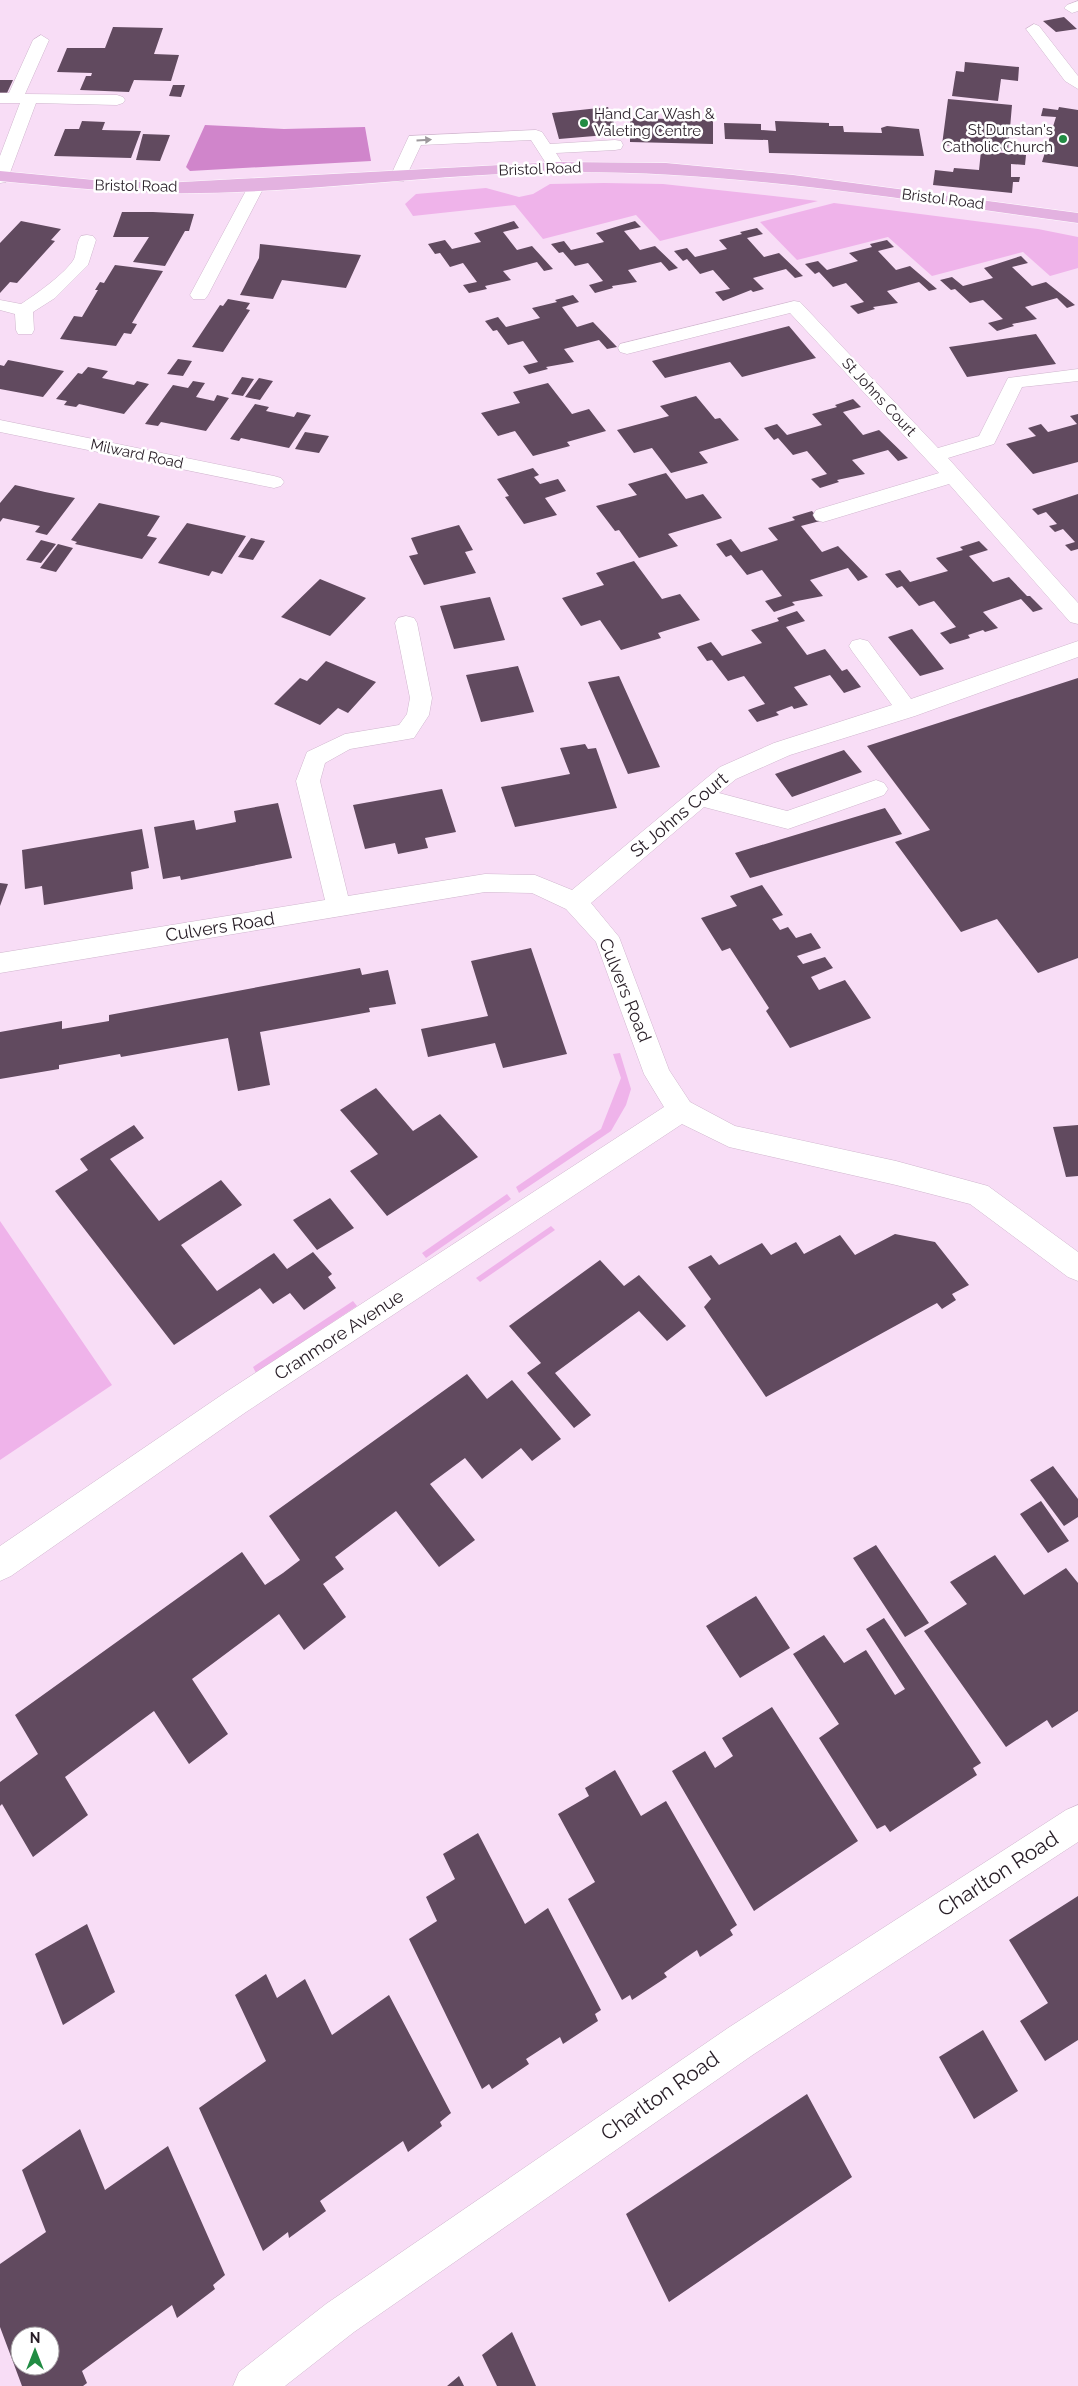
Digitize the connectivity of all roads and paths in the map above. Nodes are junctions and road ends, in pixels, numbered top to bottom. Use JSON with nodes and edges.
{"nodes":[{"id":1,"x":1034,"y":28,"type":"dead end"},
{"id":2,"x":40,"y":40,"type":"dead end"},
{"id":3,"x":1078,"y":84,"type":"edge"},
{"id":4,"x":15,"y":98,"type":"edge"},
{"id":5,"x":117,"y":100,"type":"dead end"},
{"id":6,"x":615,"y":145,"type":"dead end"},
{"id":7,"x":545,"y":149,"type":"junction"},
{"id":8,"x":557,"y":167,"type":"junction"},
{"id":9,"x":0,"y":177,"type":"edge"},
{"id":10,"x":398,"y":177,"type":"junction"},
{"id":11,"x":257,"y":185,"type":"junction"},
{"id":12,"x":1078,"y":218,"type":"edge"},
{"id":13,"x":87,"y":240,"type":"dead end"},
{"id":14,"x":199,"y":295,"type":"dead end"},
{"id":15,"x":0,"y":305,"type":"edge"},
{"id":16,"x":24,"y":310,"type":"junction"},
{"id":17,"x":25,"y":330,"type":"dead end"},
{"id":18,"x":627,"y":348,"type":"dead end"},
{"id":19,"x":1078,"y":375,"type":"edge"},
{"id":20,"x":0,"y":426,"type":"edge"},
{"id":21,"x":934,"y":456,"type":"junction"},
{"id":22,"x":953,"y":476,"type":"junction"},
{"id":23,"x":274,"y":482,"type":"dead end"},
{"id":24,"x":824,"y":515,"type":"dead end"},
{"id":25,"x":1078,"y":617,"type":"edge"},
{"id":26,"x":406,"y":623,"type":"dead end"},
{"id":27,"x":860,"y":646,"type":"dead end"},
{"id":28,"x":1078,"y":649,"type":"edge"},
{"id":29,"x":907,"y":710,"type":"junction"},
{"id":30,"x":876,"y":789,"type":"dead end"},
{"id":31,"x":700,"y":797,"type":"junction"},
{"id":32,"x":575,"y":902,"type":"junction"},
{"id":33,"x":339,"y":908,"type":"junction"},
{"id":34,"x":0,"y":963,"type":"edge"},
{"id":35,"x":681,"y":1110,"type":"junction"},
{"id":36,"x":1078,"y":1268,"type":"edge"},
{"id":37,"x":0,"y":1565,"type":"edge"},
{"id":38,"x":1078,"y":1822,"type":"edge"},
{"id":39,"x":253,"y":2386,"type":"edge"}],
"edges":[{"from":1,"to":3,"type":"street"},
{"from":2,"to":4,"type":"street"},
{"from":4,"to":5,"type":"street"},
{"from":4,"to":9,"type":"street"},
{"from":6,"to":7,"type":"street"},
{"from":7,"to":8,"type":"street"},
{"from":10,"to":7,"type":"street","one_way":true},
{"from":8,"to":10,"type":"main road","name":"Bristol Road"},
{"from":8,"to":12,"type":"main road","name":"Bristol Road"},
{"from":9,"to":11,"type":"main road","name":"Bristol Road"},
{"from":10,"to":11,"type":"main road","name":"Bristol Road"},
{"from":11,"to":14,"type":"street"},
{"from":13,"to":16,"type":"street"},
{"from":15,"to":16,"type":"street"},
{"from":16,"to":17,"type":"street"},
{"from":18,"to":21,"type":"street","name":"St Johns Court"},
{"from":19,"to":21,"type":"street"},
{"from":20,"to":23,"type":"street","name":"Milward Road"},
{"from":21,"to":22,"type":"street","name":"St Johns Court"},
{"from":22,"to":24,"type":"street"},
{"from":22,"to":25,"type":"street","name":"St Johns Court"},
{"from":26,"to":33,"type":"street"},
{"from":27,"to":29,"type":"street"},
{"from":28,"to":29,"type":"street","name":"St Johns Court"},
{"from":29,"to":31,"type":"street","name":"St Johns Court"},
{"from":30,"to":31,"type":"street"},
{"from":31,"to":32,"type":"street","name":"St Johns Court"},
{"from":32,"to":33,"type":"street","name":"Culvers Road"},
{"from":32,"to":35,"type":"street","name":"Culvers Road"},
{"from":33,"to":34,"type":"street","name":"Culvers Road"},
{"from":35,"to":36,"type":"street","name":"Culvers Road"},
{"from":35,"to":37,"type":"street","name":"Cranmore Avenue"},
{"from":38,"to":39,"type":"street","name":"Charlton Road"}]}
